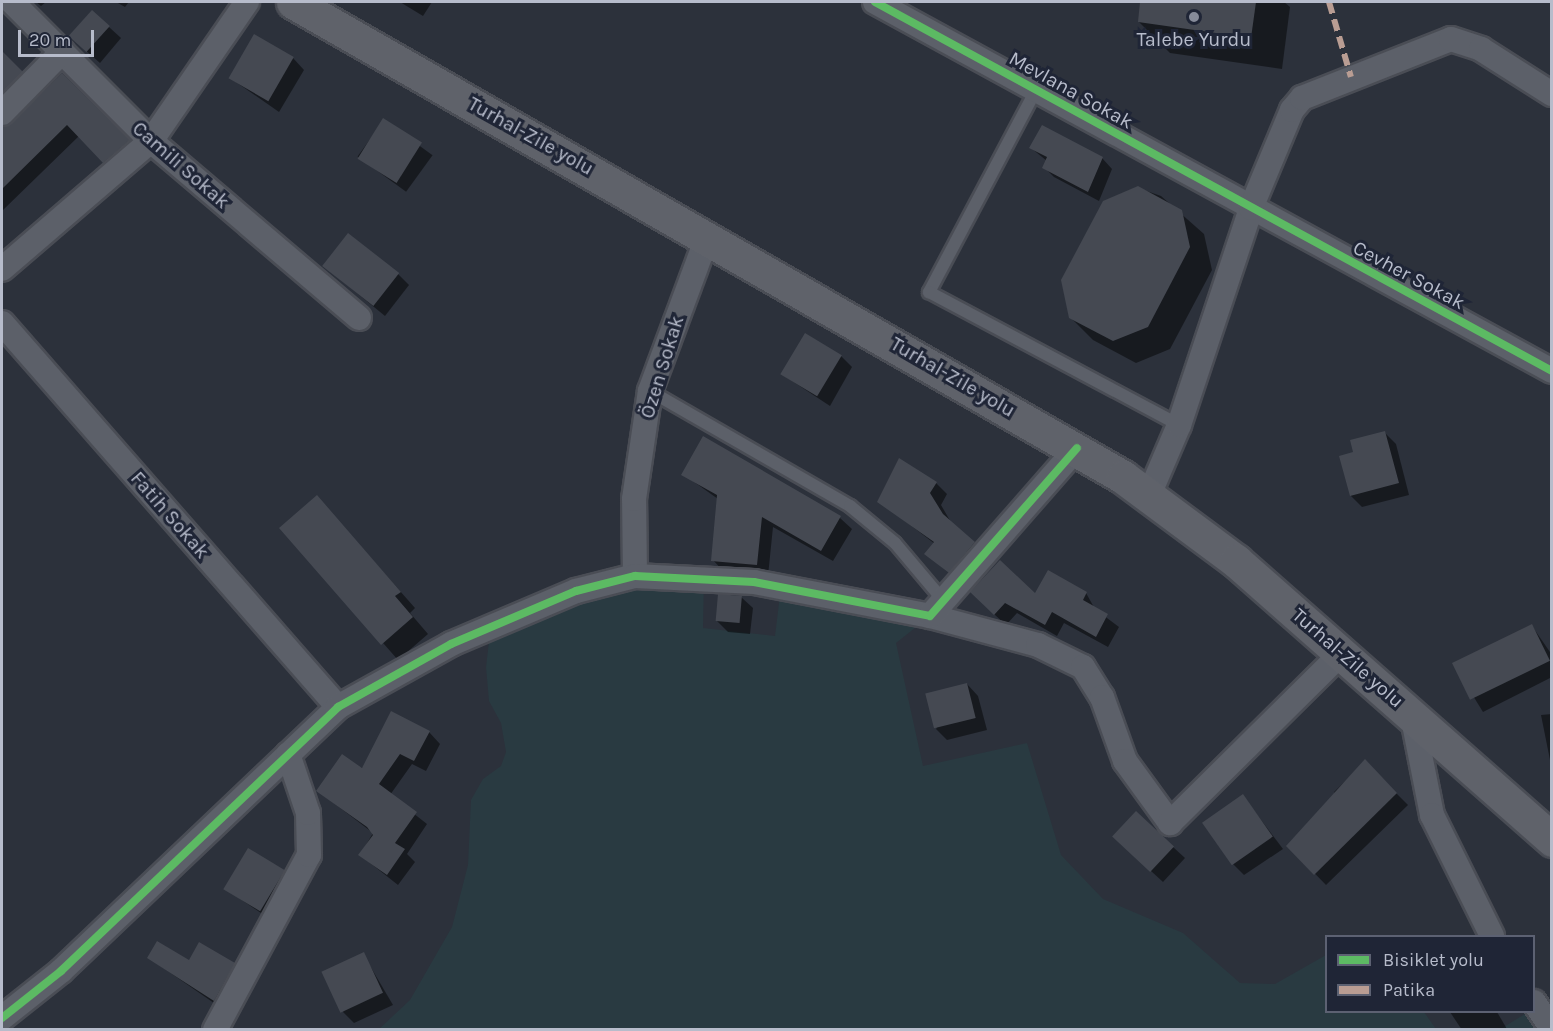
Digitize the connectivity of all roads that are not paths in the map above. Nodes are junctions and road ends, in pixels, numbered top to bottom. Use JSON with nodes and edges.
{"nodes":[{"id":1,"x":12,"y":2,"type":"edge"},
{"id":2,"x":247,"y":2,"type":"edge"},
{"id":3,"x":293,"y":2,"type":"edge"},
{"id":4,"x":875,"y":2,"type":"edge"},
{"id":5,"x":62,"y":52,"type":"junction"},
{"id":6,"x":1036,"y":90,"type":"junction"},
{"id":7,"x":1551,"y":93,"type":"edge"},
{"id":8,"x":2,"y":113,"type":"edge"},
{"id":9,"x":151,"y":141,"type":"junction"},
{"id":10,"x":1251,"y":208,"type":"junction"},
{"id":11,"x":708,"y":235,"type":"junction"},
{"id":12,"x":2,"y":269,"type":"edge"},
{"id":13,"x":359,"y":318,"type":"dead end"},
{"id":14,"x":2,"y":323,"type":"edge"},
{"id":15,"x":1551,"y":371,"type":"edge"},
{"id":16,"x":650,"y":391,"type":"junction"},
{"id":17,"x":1179,"y":425,"type":"junction"},
{"id":18,"x":1077,"y":448,"type":"junction"},
{"id":19,"x":1149,"y":495,"type":"junction"},
{"id":20,"x":634,"y":576,"type":"junction"},
{"id":21,"x":936,"y":608,"type":"junction"},
{"id":22,"x":1342,"y":653,"type":"junction"},
{"id":23,"x":338,"y":707,"type":"junction"},
{"id":24,"x":1412,"y":714,"type":"junction"},
{"id":25,"x":288,"y":754,"type":"junction"},
{"id":26,"x":1551,"y":840,"type":"edge"},
{"id":27,"x":1492,"y":935,"type":"edge"},
{"id":28,"x":1535,"y":1005,"type":"edge"},
{"id":29,"x":2,"y":1018,"type":"edge"},
{"id":30,"x":215,"y":1029,"type":"edge"},
{"id":31,"x":1551,"y":1029,"type":"edge"}],
"edges":[{"from":1,"to":5,"type":"street","name":"Camili Sokak"},
{"from":2,"to":9,"type":"street"},
{"from":3,"to":11,"type":"main road","name":"Turhal-Zile yolu"},
{"from":4,"to":6,"type":"street","name":"Mevlana Sokak"},
{"from":5,"to":8,"type":"street"},
{"from":5,"to":9,"type":"street","name":"Camili Sokak"},
{"from":6,"to":10,"type":"street","name":"Mevlana Sokak"},
{"from":6,"to":17,"type":"lane"},
{"from":7,"to":10,"type":"street"},
{"from":9,"to":12,"type":"street"},
{"from":9,"to":13,"type":"street","name":"Camili Sokak"},
{"from":10,"to":15,"type":"street","name":"Cevher Sokak"},
{"from":10,"to":17,"type":"street"},
{"from":11,"to":16,"type":"street","name":"Özen Sokak"},
{"from":11,"to":18,"type":"main road","name":"Turhal-Zile yolu"},
{"from":14,"to":23,"type":"street","name":"Fatih Sokak"},
{"from":16,"to":20,"type":"street","name":"Özen Sokak"},
{"from":16,"to":21,"type":"lane"},
{"from":17,"to":19,"type":"street"},
{"from":18,"to":19,"type":"main road","name":"Turhal-Zile yolu"},
{"from":18,"to":21,"type":"street"},
{"from":19,"to":22,"type":"main road","name":"Turhal-Zile yolu"},
{"from":20,"to":21,"type":"street"},
{"from":20,"to":23,"type":"street"},
{"from":21,"to":22,"type":"street"},
{"from":22,"to":24,"type":"main road","name":"Turhal-Zile yolu"},
{"from":23,"to":25,"type":"street"},
{"from":24,"to":26,"type":"main road","name":"Turhal-Zile yolu"},
{"from":24,"to":27,"type":"street"},
{"from":25,"to":29,"type":"street"},
{"from":25,"to":30,"type":"street"},
{"from":28,"to":31,"type":"street"}]}
